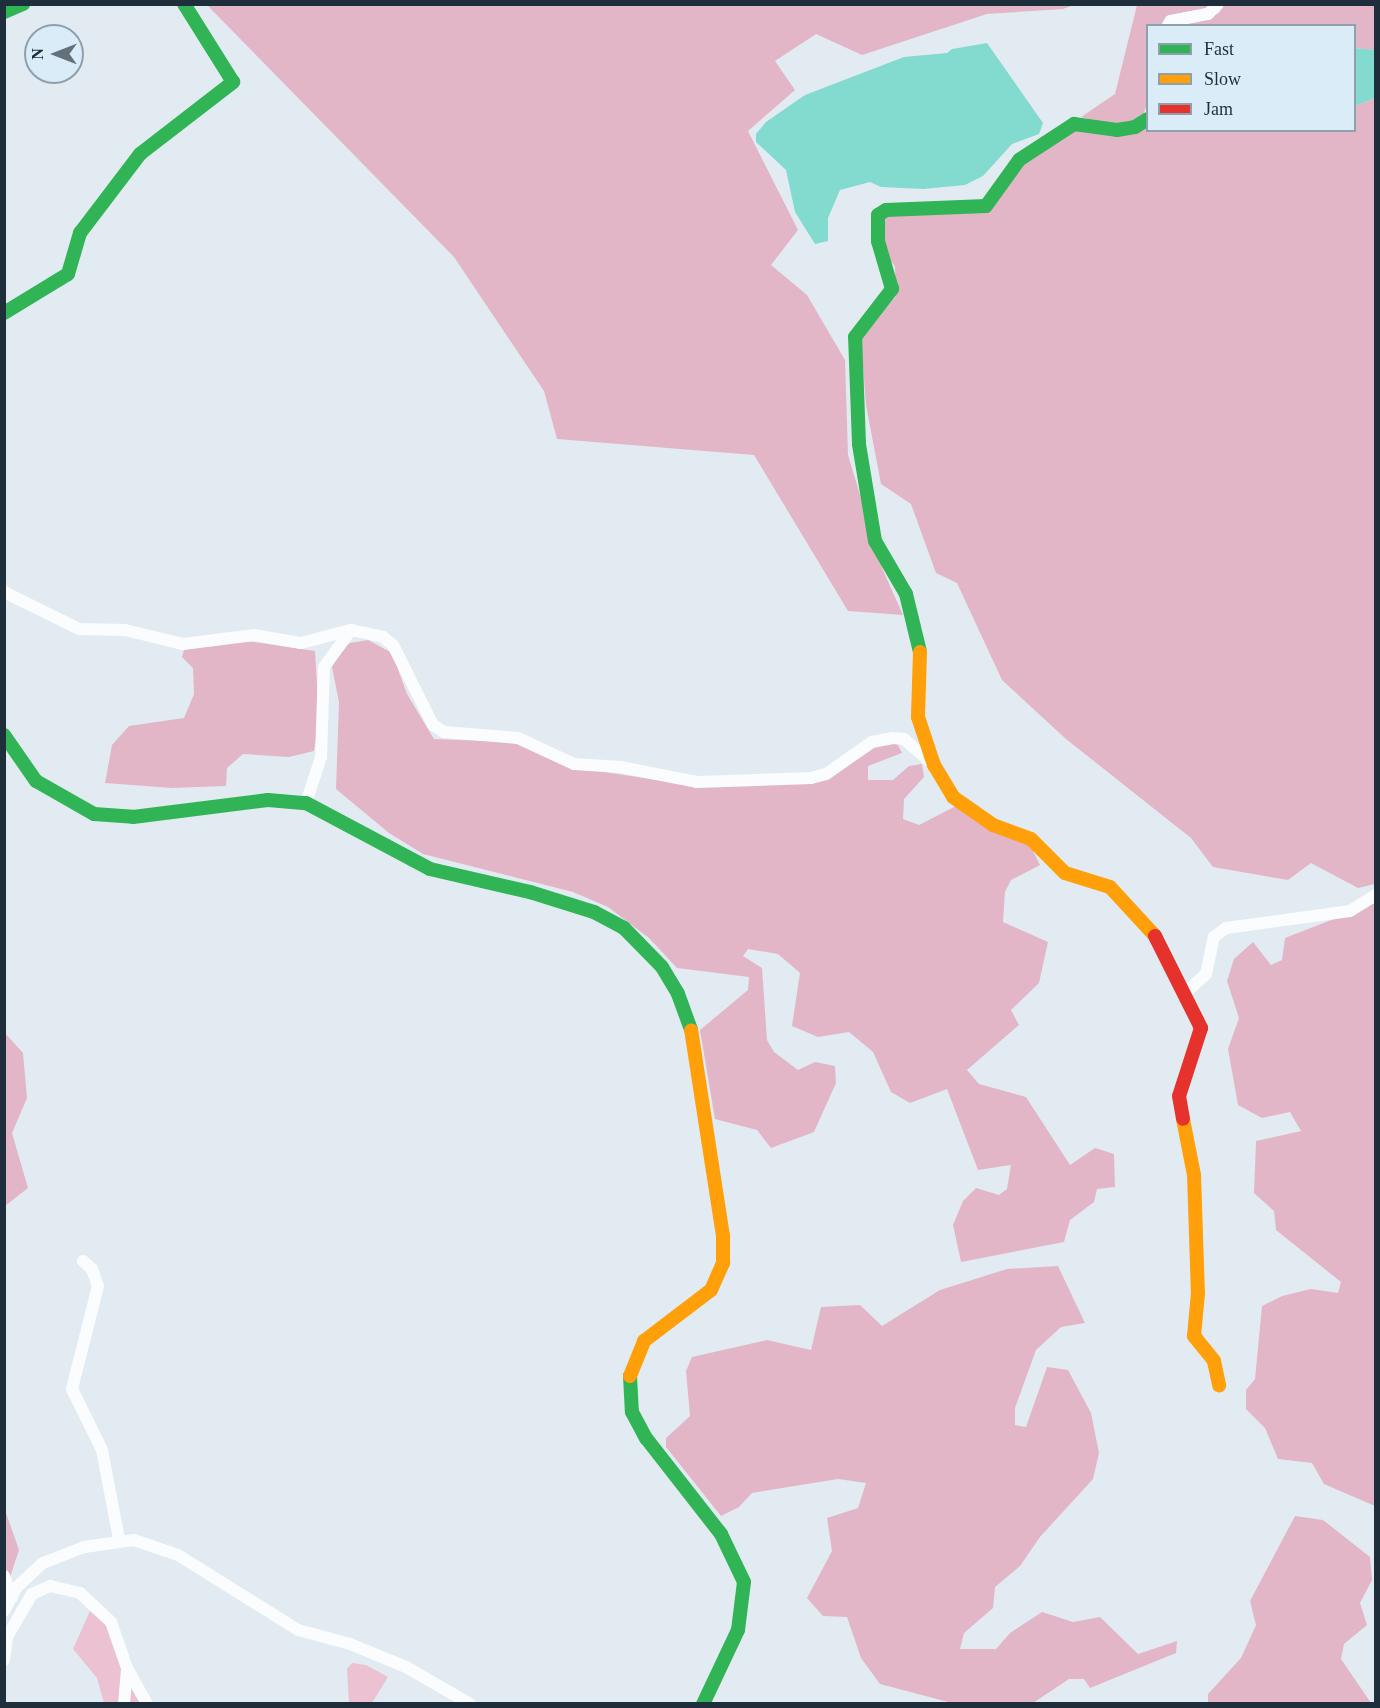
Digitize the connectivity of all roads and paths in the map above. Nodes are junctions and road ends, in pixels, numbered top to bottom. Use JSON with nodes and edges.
{"nodes":[{"id":1,"x":23,"y":4,"type":"edge"},
{"id":2,"x":184,"y":4,"type":"edge"},
{"id":3,"x":1218,"y":4,"type":"edge"},
{"id":4,"x":4,"y":12,"type":"edge"},
{"id":5,"x":1169,"y":24,"type":"edge"},
{"id":6,"x":1146,"y":120,"type":"edge"},
{"id":7,"x":4,"y":313,"type":"edge"},
{"id":8,"x":4,"y":592,"type":"edge"},
{"id":9,"x":351,"y":630,"type":"junction"},
{"id":10,"x":4,"y":735,"type":"edge"},
{"id":11,"x":934,"y":765,"type":"junction"},
{"id":12,"x":306,"y":803,"type":"junction"},
{"id":13,"x":1376,"y":895,"type":"edge"},
{"id":14,"x":1185,"y":993,"type":"junction"},
{"id":15,"x":83,"y":1261,"type":"dead end"},
{"id":16,"x":1219,"y":1385,"type":"dead end"},
{"id":17,"x":119,"y":1539,"type":"junction"},
{"id":18,"x":4,"y":1576,"type":"edge"},
{"id":19,"x":12,"y":1598,"type":"junction"},
{"id":20,"x":4,"y":1611,"type":"edge"},
{"id":21,"x":6,"y":1641,"type":"edge"},
{"id":22,"x":4,"y":1660,"type":"edge"},
{"id":23,"x":127,"y":1668,"type":"junction"},
{"id":24,"x":124,"y":1704,"type":"edge"},
{"id":25,"x":147,"y":1704,"type":"edge"},
{"id":26,"x":470,"y":1704,"type":"edge"},
{"id":27,"x":703,"y":1704,"type":"edge"}],
"edges":[{"from":1,"to":4,"type":"street"},
{"from":2,"to":7,"type":"street"},
{"from":3,"to":5,"type":"street"},
{"from":6,"to":11,"type":"street"},
{"from":8,"to":9,"type":"street"},
{"from":9,"to":11,"type":"street"},
{"from":9,"to":12,"type":"street"},
{"from":10,"to":12,"type":"street"},
{"from":11,"to":14,"type":"street"},
{"from":12,"to":27,"type":"street"},
{"from":13,"to":14,"type":"street"},
{"from":14,"to":16,"type":"street"},
{"from":15,"to":17,"type":"street"},
{"from":17,"to":19,"type":"street"},
{"from":17,"to":26,"type":"street"},
{"from":18,"to":19,"type":"street"},
{"from":19,"to":20,"type":"street"},
{"from":21,"to":22,"type":"street"},
{"from":21,"to":23,"type":"street"},
{"from":23,"to":24,"type":"street"},
{"from":23,"to":25,"type":"street"}]}
